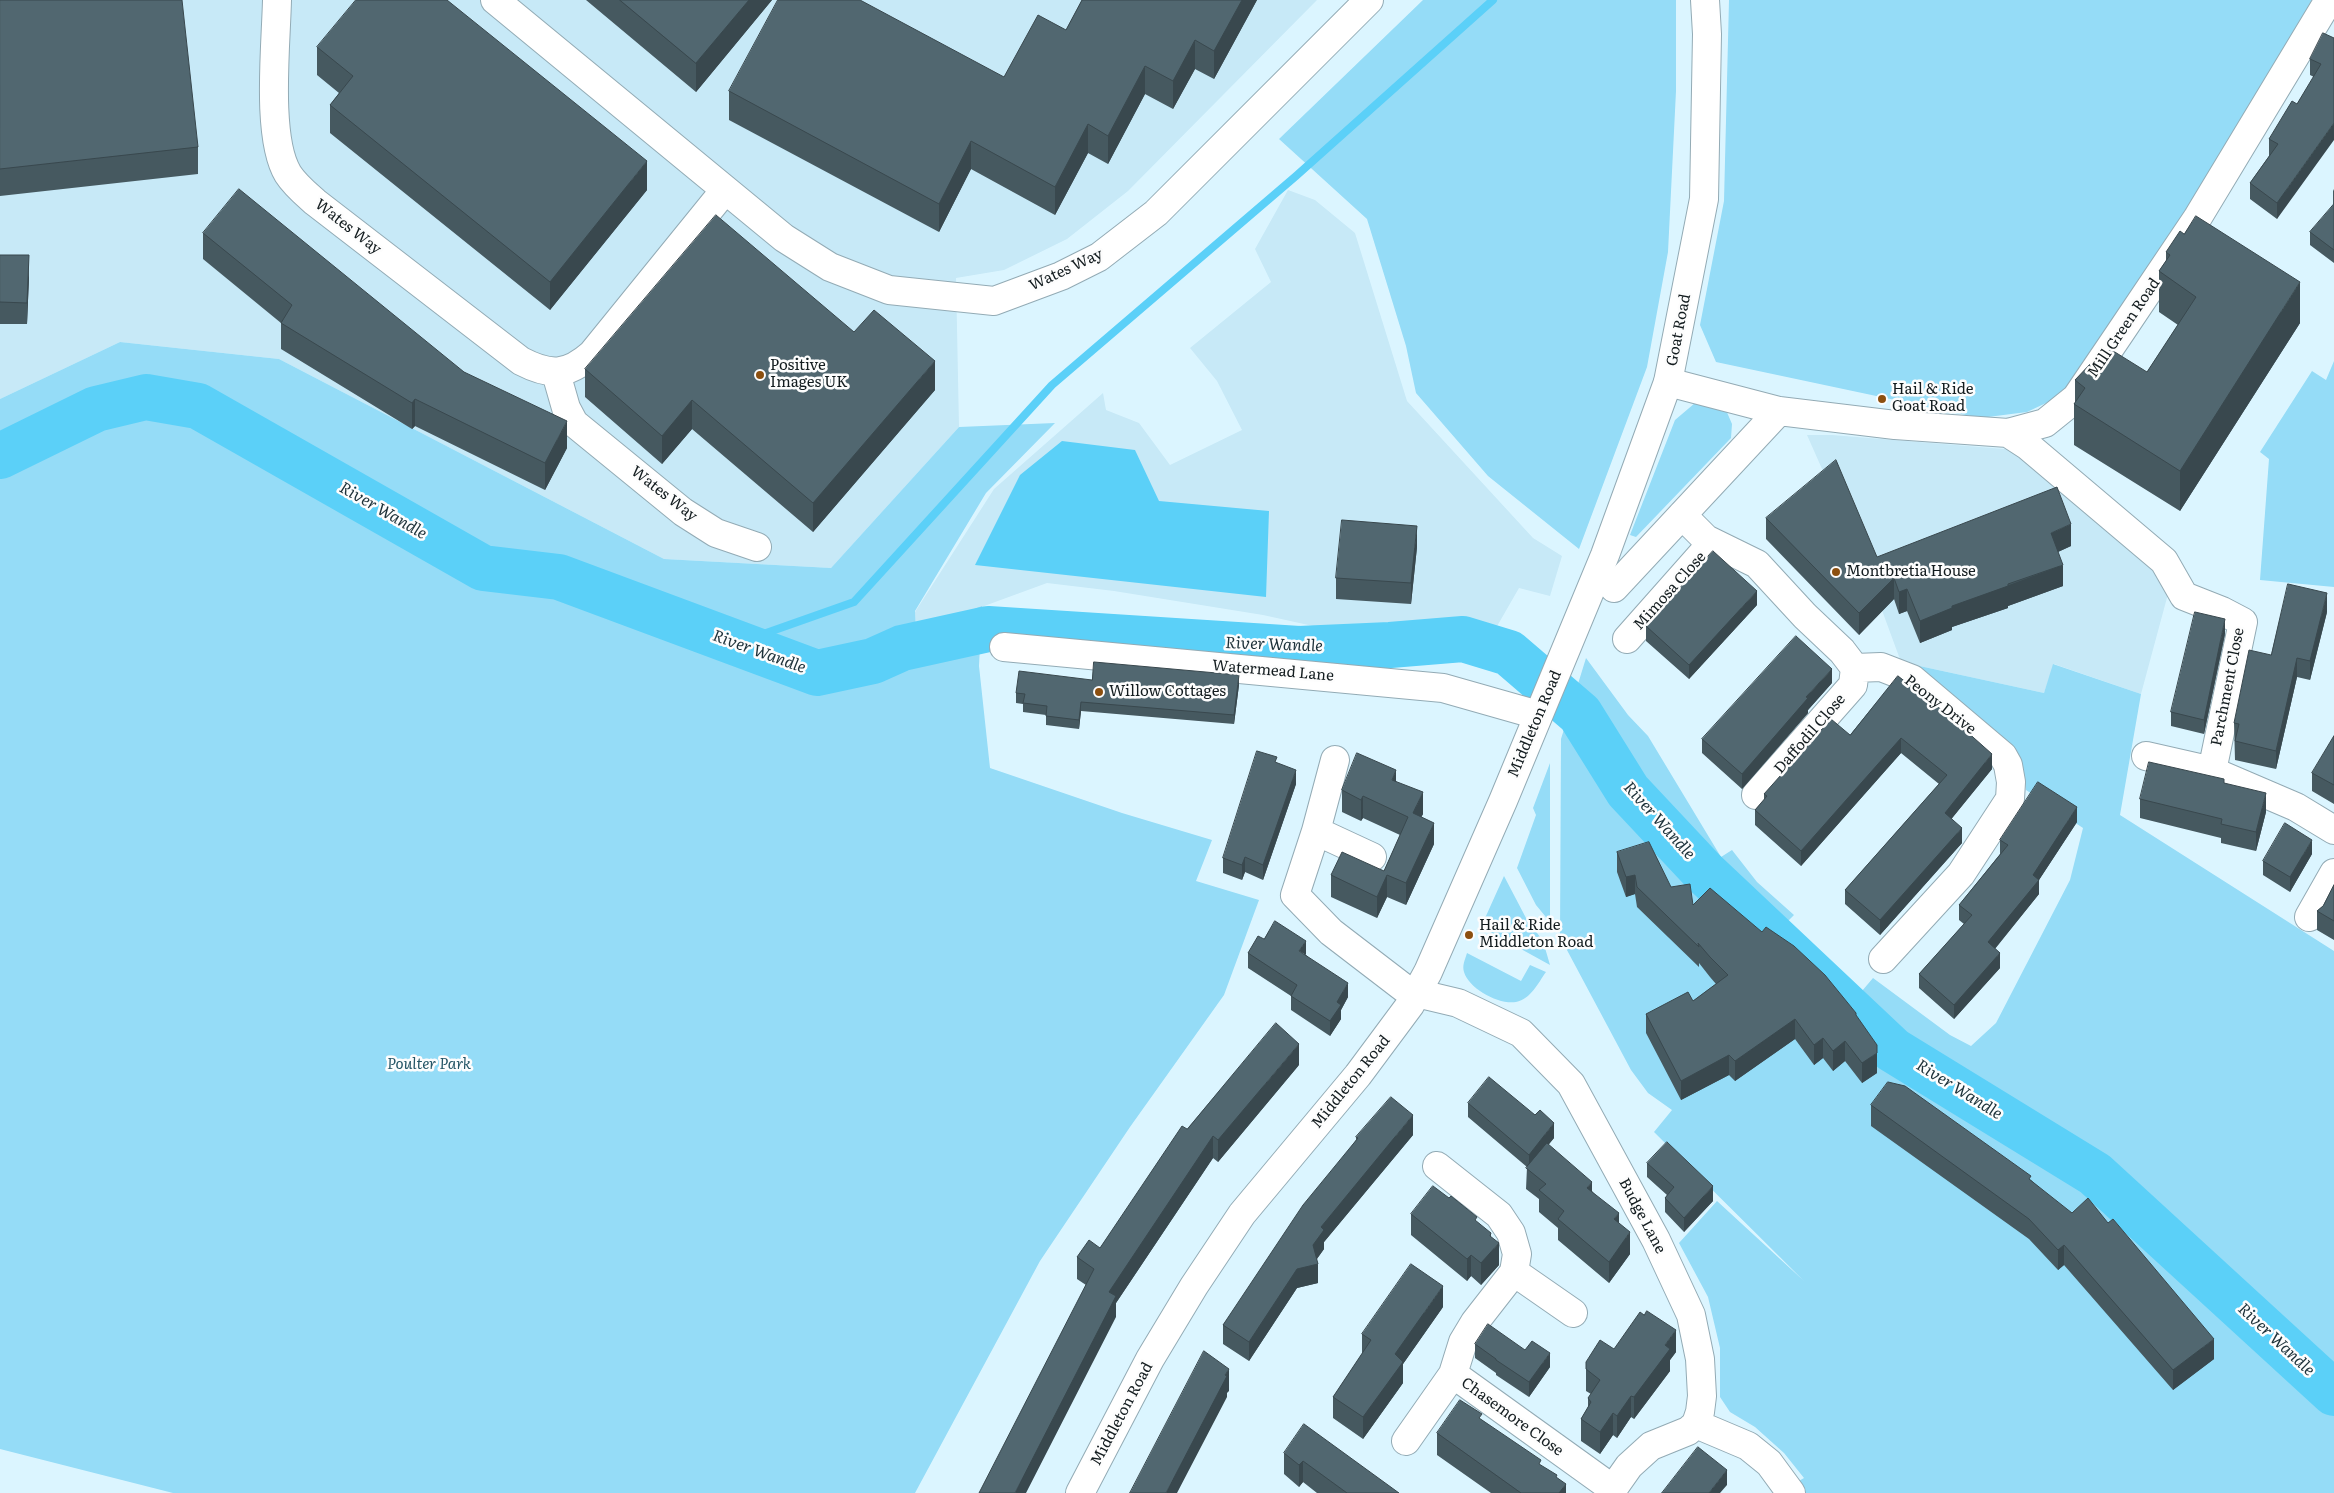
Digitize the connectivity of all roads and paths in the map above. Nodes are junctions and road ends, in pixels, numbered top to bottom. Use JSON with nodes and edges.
{"nodes":[{"id":1,"x":277,"y":0,"type":"edge"},
{"id":2,"x":495,"y":0,"type":"edge"},
{"id":3,"x":1369,"y":0,"type":"edge"},
{"id":4,"x":1705,"y":0,"type":"edge"},
{"id":5,"x":2329,"y":0,"type":"edge"},
{"id":6,"x":725,"y":190,"type":"junction"},
{"id":7,"x":556,"y":372,"type":"junction"},
{"id":8,"x":1668,"y":382,"type":"junction"},
{"id":9,"x":1779,"y":411,"type":"junction"},
{"id":10,"x":2008,"y":433,"type":"junction"},
{"id":11,"x":1682,"y":514,"type":"junction"},
{"id":12,"x":1712,"y":542,"type":"junction"},
{"id":13,"x":757,"y":546,"type":"dead end"},
{"id":14,"x":1614,"y":588,"type":"dead end"},
{"id":15,"x":1627,"y":639,"type":"dead end"},
{"id":16,"x":1569,"y":642,"type":"joint"},
{"id":17,"x":1004,"y":647,"type":"dead end"},
{"id":18,"x":1855,"y":668,"type":"junction"},
{"id":19,"x":1538,"y":715,"type":"junction"},
{"id":20,"x":2146,"y":756,"type":"dead end"},
{"id":21,"x":1335,"y":760,"type":"dead end"},
{"id":22,"x":2212,"y":771,"type":"junction"},
{"id":23,"x":1756,"y":795,"type":"dead end"},
{"id":24,"x":2334,"y":830,"type":"edge"},
{"id":25,"x":1316,"y":831,"type":"junction"},
{"id":26,"x":1372,"y":856,"type":"dead end"},
{"id":27,"x":2334,"y":874,"type":"edge"},
{"id":28,"x":2309,"y":917,"type":"dead end"},
{"id":29,"x":1883,"y":959,"type":"dead end"},
{"id":30,"x":1416,"y":994,"type":"junction"},
{"id":31,"x":1437,"y":1166,"type":"dead end"},
{"id":32,"x":1514,"y":1272,"type":"junction"},
{"id":33,"x":1573,"y":1313,"type":"dead end"},
{"id":34,"x":1453,"y":1374,"type":"junction"},
{"id":35,"x":1696,"y":1424,"type":"junction"},
{"id":36,"x":1406,"y":1441,"type":"dead end"},
{"id":37,"x":1611,"y":1491,"type":"edge"},
{"id":38,"x":1080,"y":1493,"type":"edge"},
{"id":39,"x":1791,"y":1493,"type":"edge"}],
"edges":[{"from":1,"to":7,"type":"street","name":"Wates Way"},
{"from":2,"to":6,"type":"street","name":"Wates Way"},
{"from":3,"to":6,"type":"street","name":"Wates Way"},
{"from":4,"to":8,"type":"street","name":"Goat Road"},
{"from":5,"to":10,"type":"street","name":"Mill Green Road"},
{"from":6,"to":7,"type":"street","name":"Wates Way"},
{"from":7,"to":13,"type":"street","name":"Wates Way"},
{"from":8,"to":9,"type":"street","name":"Mill Green Road"},
{"from":8,"to":16,"type":"street","name":"Goat Road"},
{"from":9,"to":10,"type":"street","name":"Mill Green Road"},
{"from":9,"to":11,"type":"street"},
{"from":10,"to":22,"type":"street","name":"Parchment Close"},
{"from":11,"to":12,"type":"street"},
{"from":11,"to":14,"type":"street"},
{"from":12,"to":15,"type":"street","name":"Mimosa Close"},
{"from":12,"to":18,"type":"street"},
{"from":16,"to":19,"type":"street","name":"Middleton Road"},
{"from":17,"to":19,"type":"street","name":"Watermead Lane"},
{"from":18,"to":23,"type":"street","name":"Daffodil Close"},
{"from":18,"to":29,"type":"street","name":"Peony Drive"},
{"from":19,"to":30,"type":"street","name":"Middleton Road"},
{"from":20,"to":22,"type":"street"},
{"from":21,"to":25,"type":"street"},
{"from":22,"to":24,"type":"street"},
{"from":25,"to":26,"type":"street"},
{"from":25,"to":30,"type":"street"},
{"from":27,"to":28,"type":"street"},
{"from":30,"to":35,"type":"street","name":"Budge Lane"},
{"from":30,"to":38,"type":"street","name":"Middleton Road"},
{"from":31,"to":32,"type":"street"},
{"from":32,"to":33,"type":"street"},
{"from":32,"to":34,"type":"street","name":"Chasemore Close"},
{"from":34,"to":36,"type":"street"},
{"from":34,"to":37,"type":"street","name":"Chasemore Close"},
{"from":35,"to":37,"type":"street"},
{"from":35,"to":39,"type":"street"}]}
